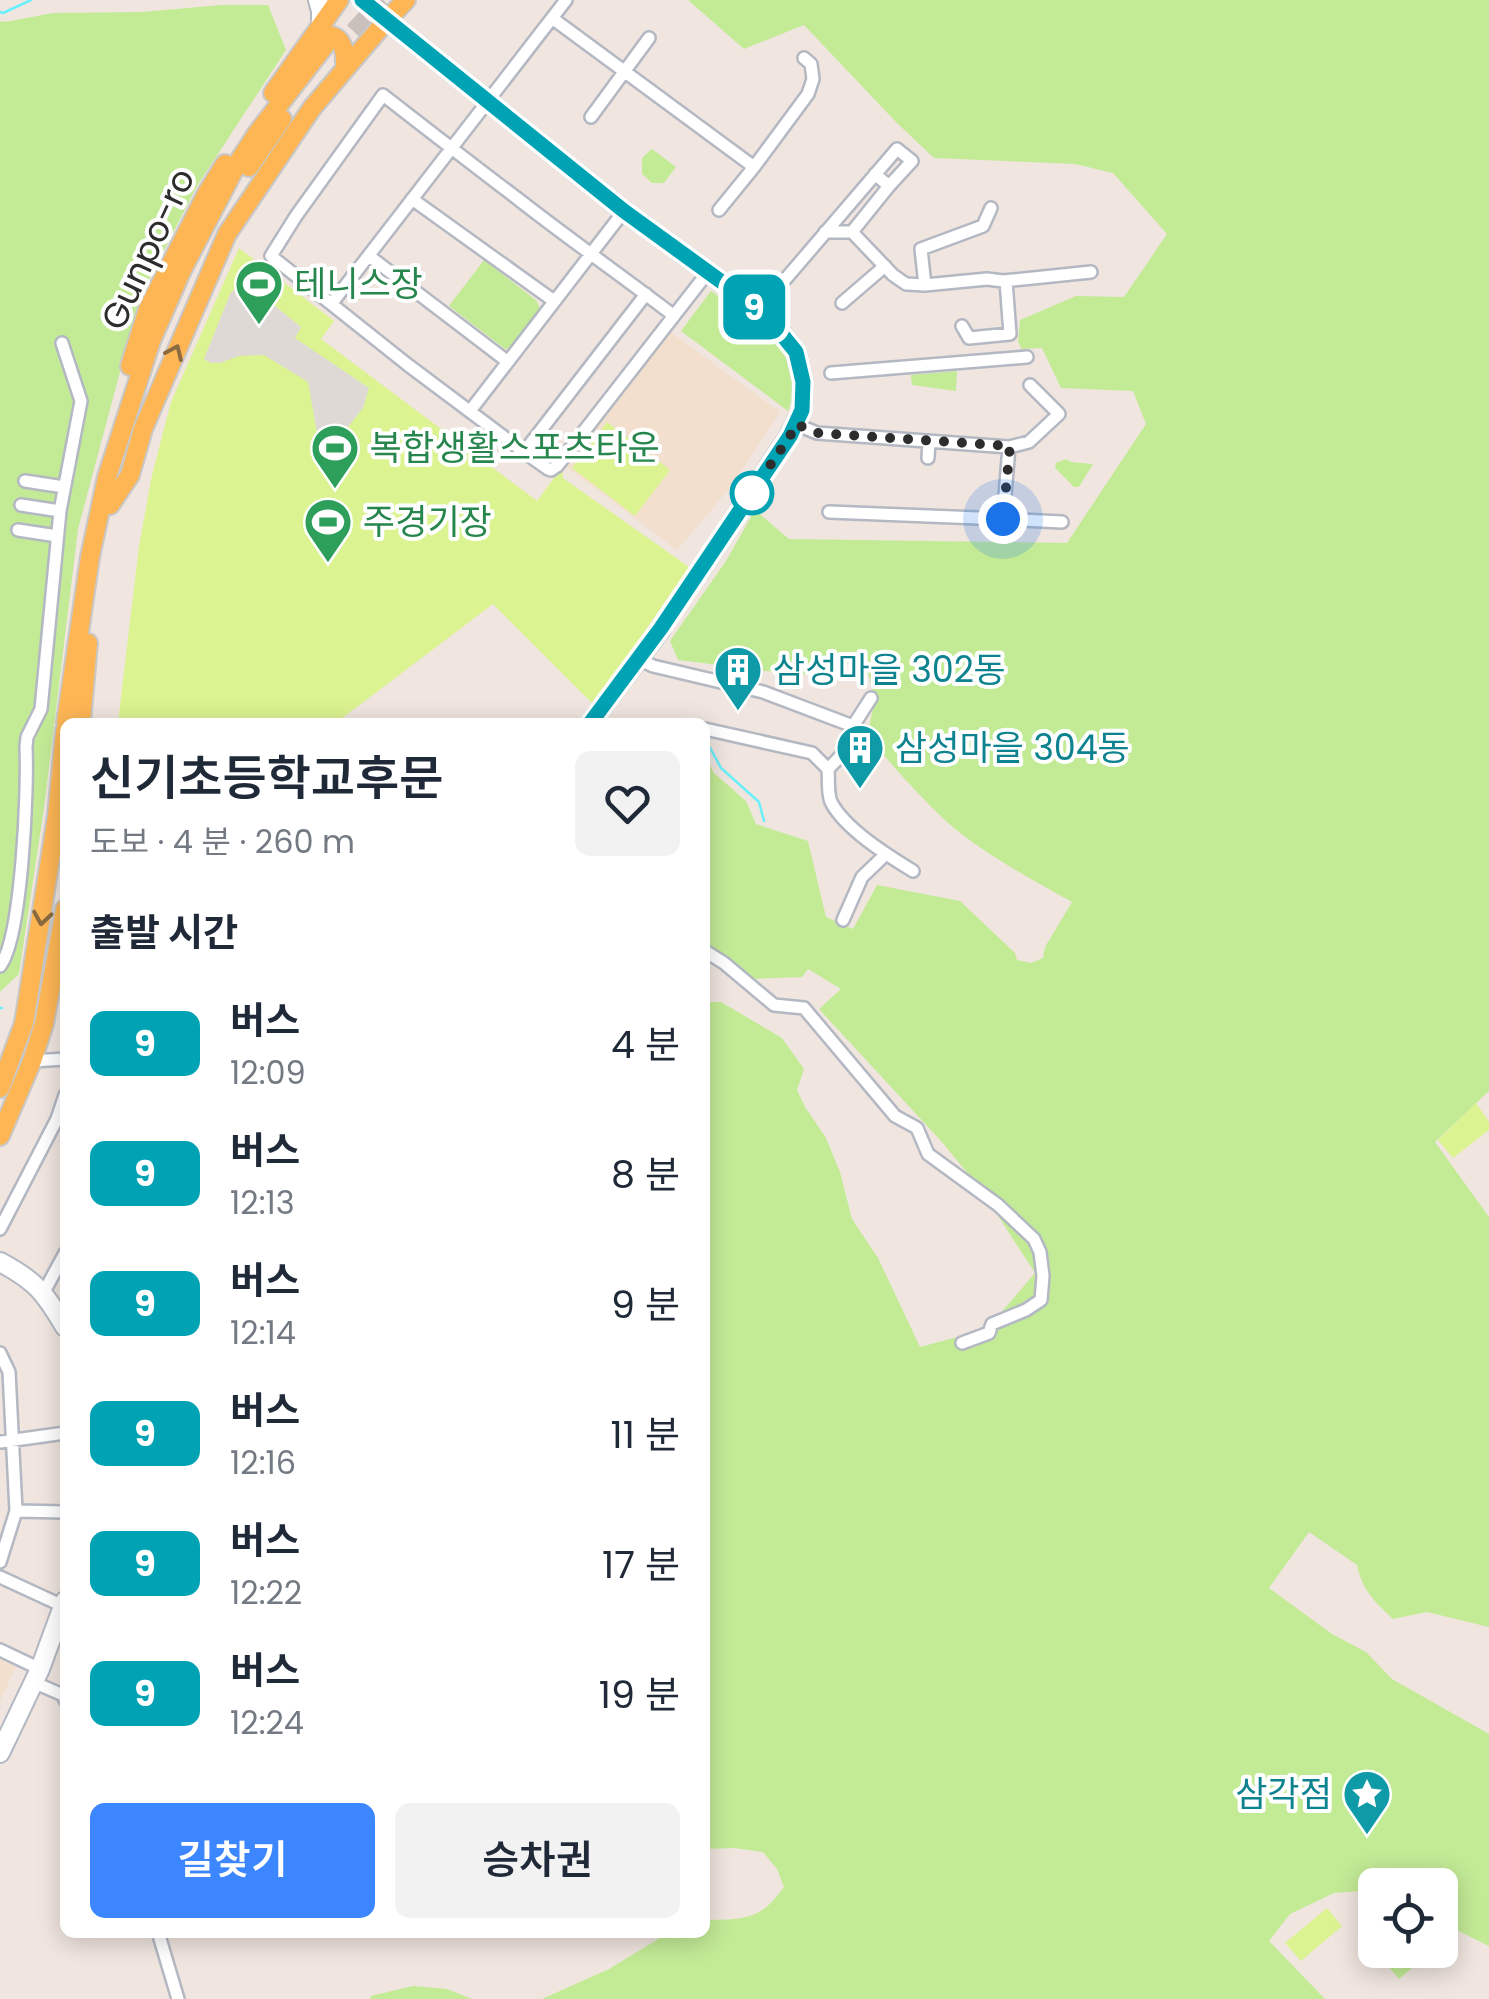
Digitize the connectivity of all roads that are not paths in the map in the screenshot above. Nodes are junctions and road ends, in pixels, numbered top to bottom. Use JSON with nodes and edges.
{"nodes":[{"id":1,"x":318,"y":0,"type":"edge"},
{"id":2,"x":339,"y":0,"type":"edge"},
{"id":3,"x":362,"y":0,"type":"edge"},
{"id":4,"x":406,"y":0,"type":"edge"},
{"id":5,"x":566,"y":0,"type":"edge"},
{"id":6,"x":552,"y":18,"type":"junction"},
{"id":7,"x":386,"y":21,"type":"junction"},
{"id":8,"x":649,"y":38,"type":"dead end"},
{"id":9,"x":324,"y":39,"type":"junction"},
{"id":10,"x":804,"y":58,"type":"dead end"},
{"id":11,"x":345,"y":68,"type":"junction"},
{"id":12,"x":624,"y":71,"type":"junction"},
{"id":13,"x":488,"y":101,"type":"junction"},
{"id":14,"x":591,"y":117,"type":"dead end"},
{"id":15,"x":452,"y":147,"type":"junction"},
{"id":16,"x":754,"y":167,"type":"junction"},
{"id":17,"x":875,"y":174,"type":"junction"},
{"id":18,"x":889,"y":186,"type":"junction"},
{"id":19,"x":412,"y":199,"type":"junction"},
{"id":20,"x":991,"y":208,"type":"dead end"},
{"id":21,"x":719,"y":210,"type":"dead end"},
{"id":22,"x":624,"y":211,"type":"junction"},
{"id":23,"x":826,"y":232,"type":"junction"},
{"id":24,"x":852,"y":232,"type":"junction"},
{"id":25,"x":592,"y":252,"type":"junction"},
{"id":26,"x":368,"y":256,"type":"junction"},
{"id":27,"x":885,"y":266,"type":"junction"},
{"id":28,"x":708,"y":272,"type":"junction"},
{"id":29,"x":1091,"y":272,"type":"dead end"},
{"id":30,"x":1006,"y":281,"type":"junction"},
{"id":31,"x":925,"y":285,"type":"junction"},
{"id":32,"x":646,"y":294,"type":"junction"},
{"id":33,"x":554,"y":301,"type":"junction"},
{"id":34,"x":332,"y":303,"type":"junction"},
{"id":35,"x":842,"y":303,"type":"dead end"},
{"id":36,"x":758,"y":311,"type":"junction"},
{"id":37,"x":673,"y":315,"type":"junction"},
{"id":38,"x":962,"y":326,"type":"dead end"},
{"id":39,"x":62,"y":343,"type":"dead end"},
{"id":40,"x":1026,"y":357,"type":"dead end"},
{"id":41,"x":508,"y":362,"type":"junction"},
{"id":42,"x":831,"y":373,"type":"dead end"},
{"id":43,"x":1030,"y":386,"type":"dead end"},
{"id":44,"x":470,"y":411,"type":"junction"},
{"id":45,"x":796,"y":424,"type":"junction"},
{"id":46,"x":929,"y":441,"type":"junction"},
{"id":47,"x":1010,"y":446,"type":"junction"},
{"id":48,"x":524,"y":452,"type":"junction"},
{"id":49,"x":928,"y":458,"type":"dead end"},
{"id":50,"x":24,"y":481,"type":"dead end"},
{"id":51,"x":64,"y":487,"type":"junction"},
{"id":52,"x":21,"y":505,"type":"dead end"},
{"id":53,"x":110,"y":505,"type":"junction"},
{"id":54,"x":60,"y":511,"type":"junction"},
{"id":55,"x":829,"y":512,"type":"dead end"},
{"id":56,"x":1003,"y":519,"type":"junction"},
{"id":57,"x":1062,"y":522,"type":"dead end"},
{"id":58,"x":18,"y":530,"type":"dead end"},
{"id":59,"x":57,"y":536,"type":"junction"},
{"id":60,"x":90,"y":557,"type":"junction"},
{"id":61,"x":699,"y":572,"type":"tunnel mouth"},
{"id":62,"x":661,"y":628,"type":"tunnel mouth"},
{"id":63,"x":76,"y":652,"type":"junction"},
{"id":64,"x":637,"y":658,"type":"junction"},
{"id":65,"x":871,"y":698,"type":"dead end"},
{"id":66,"x":81,"y":715,"type":"edge"},
{"id":67,"x":67,"y":718,"type":"edge"},
{"id":68,"x":594,"y":718,"type":"edge"},
{"id":69,"x":710,"y":729,"type":"edge"},
{"id":70,"x":857,"y":730,"type":"junction"},
{"id":71,"x":828,"y":769,"type":"junction"},
{"id":72,"x":60,"y":822,"type":"edge"},
{"id":73,"x":886,"y":854,"type":"junction"},
{"id":74,"x":914,"y":871,"type":"dead end"},
{"id":75,"x":843,"y":920,"type":"dead end"},
{"id":76,"x":710,"y":954,"type":"edge"},
{"id":77,"x":0,"y":966,"type":"edge"},
{"id":78,"x":59,"y":982,"type":"edge"},
{"id":79,"x":60,"y":1060,"type":"edge"},
{"id":80,"x":32,"y":1061,"type":"junction"},
{"id":81,"x":0,"y":1088,"type":"edge"},
{"id":82,"x":60,"y":1123,"type":"edge"},
{"id":83,"x":0,"y":1136,"type":"edge"},
{"id":84,"x":0,"y":1229,"type":"edge"},
{"id":85,"x":0,"y":1262,"type":"edge"},
{"id":86,"x":60,"y":1262,"type":"edge"},
{"id":87,"x":44,"y":1292,"type":"junction"},
{"id":88,"x":60,"y":1319,"type":"edge"},
{"id":89,"x":962,"y":1343,"type":"dead end"},
{"id":90,"x":0,"y":1353,"type":"edge"},
{"id":91,"x":60,"y":1434,"type":"edge"},
{"id":92,"x":14,"y":1440,"type":"junction"},
{"id":93,"x":0,"y":1442,"type":"edge"},
{"id":94,"x":16,"y":1511,"type":"junction"},
{"id":95,"x":60,"y":1512,"type":"edge"},
{"id":96,"x":0,"y":1562,"type":"edge"},
{"id":97,"x":3,"y":1579,"type":"edge"},
{"id":98,"x":0,"y":1596,"type":"edge"},
{"id":99,"x":60,"y":1602,"type":"edge"},
{"id":100,"x":60,"y":1615,"type":"edge"},
{"id":101,"x":0,"y":1650,"type":"edge"},
{"id":102,"x":37,"y":1676,"type":"junction"},
{"id":103,"x":60,"y":1693,"type":"edge"},
{"id":104,"x":0,"y":1753,"type":"edge"},
{"id":105,"x":160,"y":1938,"type":"edge"},
{"id":106,"x":178,"y":1999,"type":"edge"}],
"edges":[{"from":1,"to":9,"type":"street"},
{"from":2,"to":9,"type":"main road","name":"Gunpo-ro"},
{"from":3,"to":7,"type":"street"},
{"from":4,"to":7,"type":"main road","name":"Gunpo-ro"},
{"from":5,"to":6,"type":"street"},
{"from":6,"to":12,"type":"street"},
{"from":6,"to":13,"type":"street"},
{"from":7,"to":11,"type":"main road","name":"Gunpo-ro"},
{"from":7,"to":13,"type":"street"},
{"from":8,"to":12,"type":"street"},
{"from":9,"to":11,"type":"main road"},
{"from":9,"to":53,"type":"main road","name":"Gunpo-ro"},
{"from":9,"to":60,"type":"main road","name":"Gunpo-ro"},
{"from":9,"to":60,"type":"main road","name":"Gunpo-ro"},
{"from":10,"to":16,"type":"street"},
{"from":53,"to":11,"type":"main road","name":"Gunpo-ro","one_way":true},
{"from":12,"to":14,"type":"street"},
{"from":12,"to":16,"type":"street"},
{"from":13,"to":15,"type":"street"},
{"from":13,"to":22,"type":"street"},
{"from":15,"to":19,"type":"street"},
{"from":15,"to":25,"type":"street"},
{"from":15,"to":34,"type":"street"},
{"from":16,"to":21,"type":"street"},
{"from":17,"to":18,"type":"street"},
{"from":17,"to":18,"type":"street"},
{"from":17,"to":23,"type":"street"},
{"from":18,"to":24,"type":"street"},
{"from":19,"to":26,"type":"street"},
{"from":19,"to":33,"type":"street"},
{"from":20,"to":31,"type":"street"},
{"from":22,"to":25,"type":"street"},
{"from":22,"to":28,"type":"street"},
{"from":23,"to":24,"type":"street"},
{"from":23,"to":36,"type":"street"},
{"from":24,"to":27,"type":"street"},
{"from":25,"to":32,"type":"street"},
{"from":25,"to":33,"type":"street"},
{"from":26,"to":34,"type":"street"},
{"from":26,"to":41,"type":"street"},
{"from":27,"to":31,"type":"street"},
{"from":27,"to":35,"type":"street"},
{"from":28,"to":36,"type":"street"},
{"from":28,"to":37,"type":"street"},
{"from":29,"to":30,"type":"street"},
{"from":30,"to":31,"type":"street"},
{"from":30,"to":38,"type":"street"},
{"from":32,"to":37,"type":"street"},
{"from":32,"to":48,"type":"street"},
{"from":33,"to":41,"type":"street"},
{"from":34,"to":44,"type":"street"},
{"from":36,"to":45,"type":"street"},
{"from":37,"to":48,"type":"street"},
{"from":39,"to":51,"type":"street"},
{"from":40,"to":42,"type":"street"},
{"from":41,"to":44,"type":"street"},
{"from":43,"to":47,"type":"street"},
{"from":44,"to":48,"type":"street"},
{"from":45,"to":46,"type":"street"},
{"from":45,"to":61,"type":"street"},
{"from":46,"to":47,"type":"street"},
{"from":46,"to":49,"type":"street"},
{"from":47,"to":56,"type":"street"},
{"from":50,"to":51,"type":"street"},
{"from":51,"to":54,"type":"street"},
{"from":52,"to":54,"type":"street"},
{"from":53,"to":66,"type":"main road","name":"Gunpo-ro"},
{"from":54,"to":59,"type":"street"},
{"from":55,"to":56,"type":"street"},
{"from":56,"to":57,"type":"street"},
{"from":58,"to":59,"type":"street"},
{"from":59,"to":77,"type":"street"},
{"from":60,"to":63,"type":"main road","name":"Gunpo-ro"},
{"from":62,"to":64,"type":"street"},
{"from":63,"to":66,"type":"main road"},
{"from":63,"to":67,"type":"main road","name":"Gunpo-ro"},
{"from":64,"to":68,"type":"street"},
{"from":64,"to":70,"type":"street"},
{"from":65,"to":70,"type":"street"},
{"from":69,"to":71,"type":"street"},
{"from":70,"to":71,"type":"street"},
{"from":71,"to":73,"type":"street"},
{"from":72,"to":81,"type":"main road","one_way":true},
{"from":73,"to":74,"type":"street"},
{"from":73,"to":75,"type":"street"},
{"from":76,"to":89,"type":"street"},
{"from":78,"to":80,"type":"main road"},
{"from":79,"to":80,"type":"street"},
{"from":80,"to":83,"type":"main road"},
{"from":82,"to":84,"type":"street"},
{"from":85,"to":87,"type":"street"},
{"from":86,"to":87,"type":"street"},
{"from":87,"to":88,"type":"street"},
{"from":90,"to":92,"type":"street"},
{"from":91,"to":92,"type":"street"},
{"from":92,"to":93,"type":"street"},
{"from":92,"to":94,"type":"street"},
{"from":94,"to":95,"type":"street"},
{"from":94,"to":96,"type":"street"},
{"from":97,"to":98,"type":"street"},
{"from":97,"to":99,"type":"street"},
{"from":100,"to":102,"type":"street"},
{"from":101,"to":102,"type":"street"},
{"from":102,"to":103,"type":"street"},
{"from":102,"to":104,"type":"street"},
{"from":105,"to":106,"type":"street"}]}
